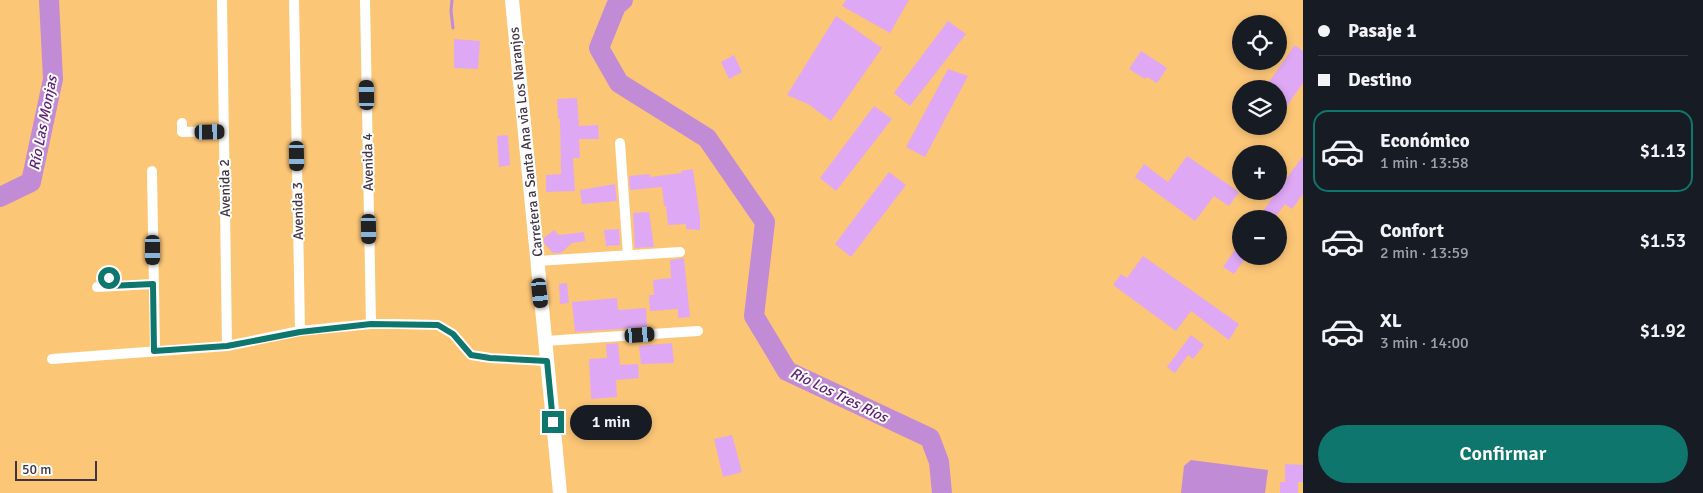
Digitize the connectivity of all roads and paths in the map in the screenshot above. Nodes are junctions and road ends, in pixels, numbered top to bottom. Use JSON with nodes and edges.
{"nodes":[{"id":1,"x":222,"y":0,"type":"edge"},
{"id":2,"x":294,"y":0,"type":"edge"},
{"id":3,"x":366,"y":0,"type":"edge"},
{"id":4,"x":512,"y":0,"type":"edge"},
{"id":5,"x":182,"y":128,"type":"dead end"},
{"id":6,"x":224,"y":131,"type":"junction"},
{"id":7,"x":620,"y":143,"type":"dead end"},
{"id":8,"x":152,"y":171,"type":"dead end"},
{"id":9,"x":680,"y":252,"type":"dead end"},
{"id":10,"x":628,"y":255,"type":"junction"},
{"id":11,"x":537,"y":261,"type":"junction"},
{"id":12,"x":153,"y":284,"type":"junction"},
{"id":13,"x":97,"y":287,"type":"dead end"},
{"id":14,"x":371,"y":324,"type":"junction"},
{"id":15,"x":698,"y":331,"type":"dead end"},
{"id":16,"x":300,"y":332,"type":"junction"},
{"id":17,"x":545,"y":341,"type":"junction"},
{"id":18,"x":227,"y":346,"type":"junction"},
{"id":19,"x":154,"y":351,"type":"junction"},
{"id":20,"x":52,"y":359,"type":"dead end"},
{"id":21,"x":547,"y":361,"type":"junction"},
{"id":22,"x":560,"y":493,"type":"edge"}],
"edges":[{"from":1,"to":6,"type":"street","name":"Avenida 2"},
{"from":2,"to":16,"type":"street","name":"Avenida 3"},
{"from":3,"to":14,"type":"street","name":"Avenida 4"},
{"from":4,"to":11,"type":"main road","name":"Carretera a Santa Ana via Los Naranjos"},
{"from":5,"to":6,"type":"street"},
{"from":6,"to":18,"type":"street","name":"Avenida 2"},
{"from":7,"to":10,"type":"street"},
{"from":8,"to":12,"type":"street"},
{"from":9,"to":10,"type":"street"},
{"from":10,"to":11,"type":"street"},
{"from":11,"to":17,"type":"main road","name":"Carretera a Santa Ana via Los Naranjos"},
{"from":12,"to":13,"type":"street"},
{"from":12,"to":19,"type":"street"},
{"from":14,"to":16,"type":"street"},
{"from":14,"to":21,"type":"street"},
{"from":15,"to":17,"type":"street"},
{"from":16,"to":18,"type":"street"},
{"from":17,"to":21,"type":"main road","name":"Carretera a Santa Ana via Los Naranjos"},
{"from":18,"to":19,"type":"street"},
{"from":19,"to":20,"type":"street"},
{"from":21,"to":22,"type":"main road","name":"Carretera a Santa Ana via Los Naranjos"}]}
